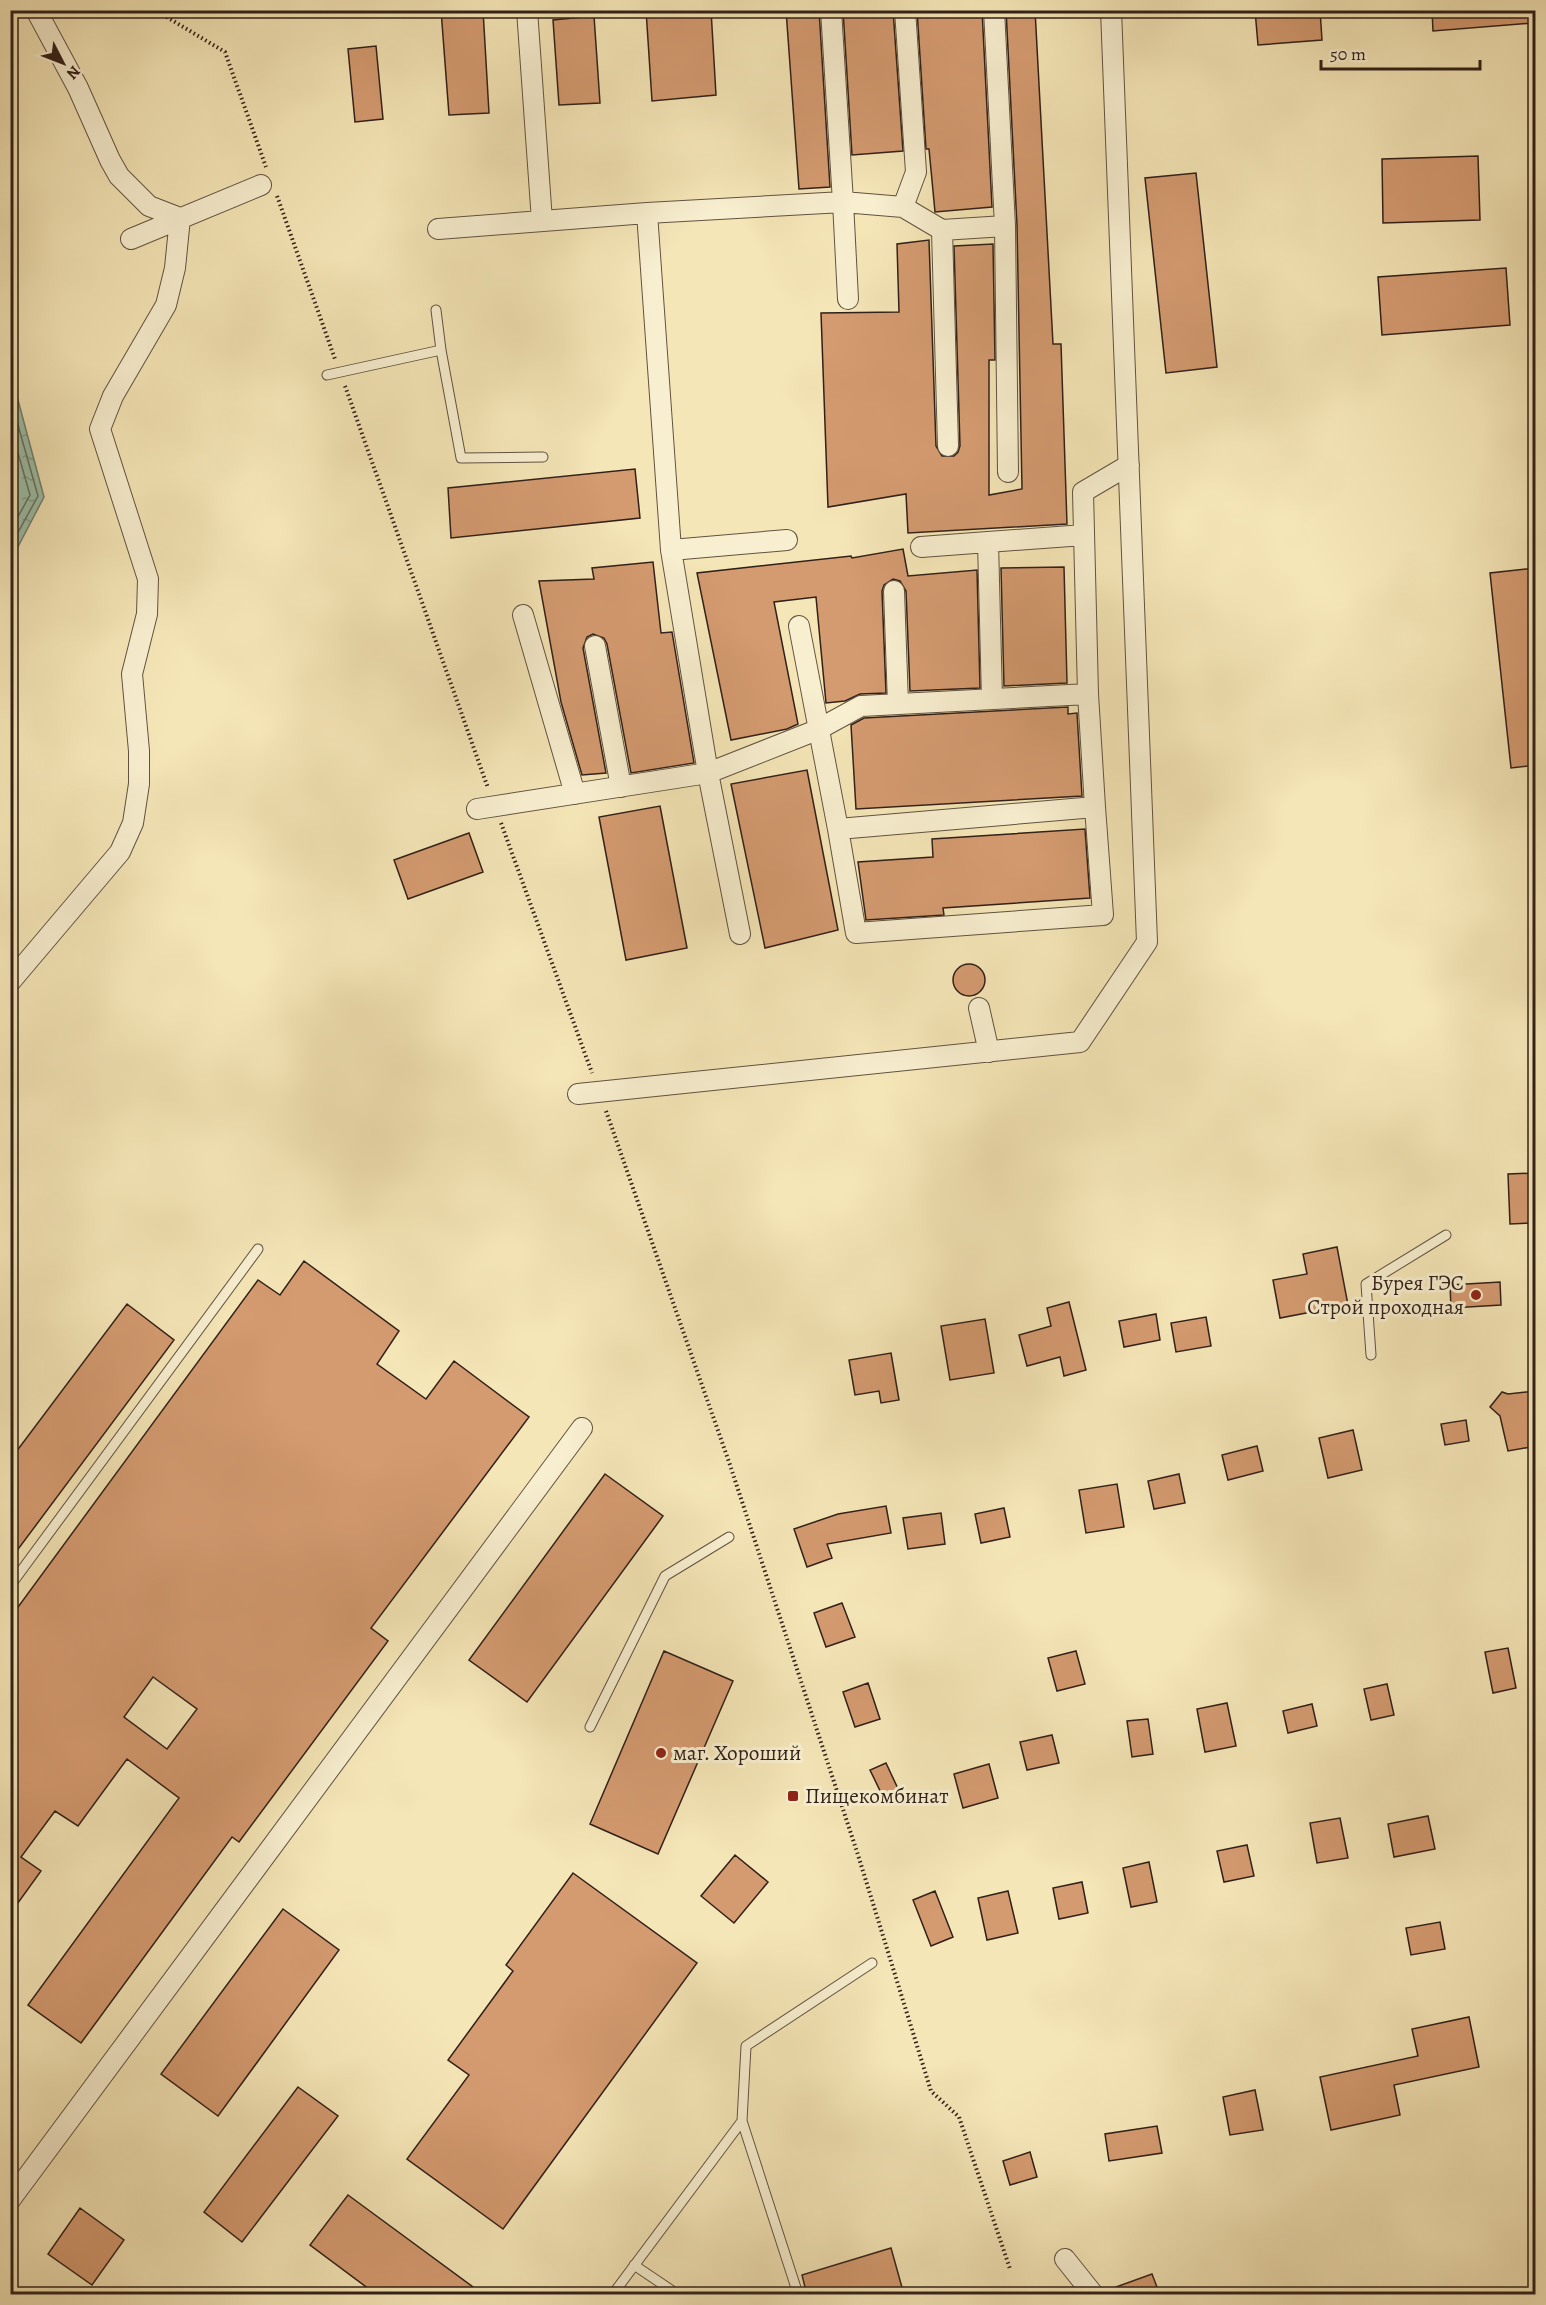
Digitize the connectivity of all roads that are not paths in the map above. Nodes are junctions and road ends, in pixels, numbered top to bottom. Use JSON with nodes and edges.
{"nodes":[{"id":1,"x":36,"y":10,"type":"edge"},
{"id":2,"x":527,"y":10,"type":"edge"},
{"id":3,"x":831,"y":10,"type":"edge"},
{"id":4,"x":905,"y":10,"type":"edge"},
{"id":5,"x":994,"y":10,"type":"edge"},
{"id":6,"x":1111,"y":10,"type":"edge"},
{"id":7,"x":269,"y":184,"type":"road end"},
{"id":8,"x":843,"y":202,"type":"junction"},
{"id":9,"x":903,"y":207,"type":"junction"},
{"id":10,"x":647,"y":213,"type":"junction"},
{"id":11,"x":180,"y":218,"type":"junction"},
{"id":12,"x":542,"y":221,"type":"junction"},
{"id":13,"x":1005,"y":226,"type":"junction"},
{"id":14,"x":438,"y":229,"type":"dead end"},
{"id":15,"x":942,"y":230,"type":"junction"},
{"id":16,"x":131,"y":239,"type":"dead end"},
{"id":17,"x":848,"y":299,"type":"dead end"},
{"id":18,"x":436,"y":310,"type":"dead end"},
{"id":19,"x":441,"y":350,"type":"junction"},
{"id":20,"x":327,"y":375,"type":"dead end"},
{"id":21,"x":948,"y":446,"type":"dead end"},
{"id":22,"x":543,"y":457,"type":"dead end"},
{"id":23,"x":1129,"y":465,"type":"junction"},
{"id":24,"x":1008,"y":472,"type":"dead end"},
{"id":25,"x":1084,"y":535,"type":"junction"},
{"id":26,"x":787,"y":540,"type":"dead end"},
{"id":27,"x":988,"y":542,"type":"junction"},
{"id":28,"x":921,"y":547,"type":"dead end"},
{"id":29,"x":671,"y":550,"type":"junction"},
{"id":30,"x":894,"y":591,"type":"dead end"},
{"id":31,"x":523,"y":615,"type":"dead end"},
{"id":32,"x":799,"y":626,"type":"dead end"},
{"id":33,"x":596,"y":646,"type":"dead end"},
{"id":34,"x":1088,"y":694,"type":"junction"},
{"id":35,"x":992,"y":699,"type":"junction"},
{"id":36,"x":898,"y":704,"type":"junction"},
{"id":37,"x":817,"y":730,"type":"junction"},
{"id":38,"x":708,"y":773,"type":"junction"},
{"id":39,"x":621,"y":787,"type":"junction"},
{"id":40,"x":575,"y":794,"type":"junction"},
{"id":41,"x":486,"y":807,"type":"road end"},
{"id":42,"x":1095,"y":807,"type":"junction"},
{"id":43,"x":838,"y":829,"type":"junction"},
{"id":44,"x":740,"y":934,"type":"dead end"},
{"id":45,"x":10,"y":982,"type":"edge"},
{"id":46,"x":978,"y":1008,"type":"dead end"},
{"id":47,"x":989,"y":1052,"type":"junction"},
{"id":48,"x":578,"y":1094,"type":"dead end"},
{"id":49,"x":1446,"y":1235,"type":"dead end"},
{"id":50,"x":258,"y":1249,"type":"dead end"},
{"id":51,"x":1371,"y":1355,"type":"dead end"},
{"id":52,"x":582,"y":1428,"type":"dead end"},
{"id":53,"x":729,"y":1537,"type":"dead end"},
{"id":54,"x":10,"y":1586,"type":"edge"},
{"id":55,"x":590,"y":1727,"type":"dead end"},
{"id":56,"x":872,"y":1963,"type":"dead end"},
{"id":57,"x":742,"y":2121,"type":"junction"},
{"id":58,"x":10,"y":2200,"type":"edge"},
{"id":59,"x":1065,"y":2259,"type":"dead end"},
{"id":60,"x":634,"y":2265,"type":"junction"},
{"id":61,"x":613,"y":2295,"type":"edge"},
{"id":62,"x":677,"y":2295,"type":"edge"},
{"id":63,"x":798,"y":2295,"type":"edge"},
{"id":64,"x":1093,"y":2295,"type":"edge"}],
"edges":[{"from":1,"to":11,"type":"street"},
{"from":2,"to":12,"type":"street"},
{"from":3,"to":8,"type":"street"},
{"from":4,"to":9,"type":"street"},
{"from":5,"to":13,"type":"street"},
{"from":6,"to":23,"type":"street"},
{"from":7,"to":11,"type":"street"},
{"from":8,"to":9,"type":"street"},
{"from":8,"to":10,"type":"street"},
{"from":8,"to":17,"type":"street"},
{"from":9,"to":15,"type":"street"},
{"from":10,"to":12,"type":"street"},
{"from":10,"to":29,"type":"street"},
{"from":11,"to":16,"type":"street"},
{"from":11,"to":45,"type":"street"},
{"from":12,"to":14,"type":"street"},
{"from":13,"to":15,"type":"street"},
{"from":13,"to":24,"type":"street"},
{"from":15,"to":21,"type":"street"},
{"from":18,"to":19,"type":"lane"},
{"from":19,"to":20,"type":"lane"},
{"from":19,"to":22,"type":"lane"},
{"from":23,"to":25,"type":"street"},
{"from":23,"to":47,"type":"street"},
{"from":25,"to":27,"type":"street"},
{"from":25,"to":34,"type":"street"},
{"from":26,"to":29,"type":"street"},
{"from":27,"to":28,"type":"street"},
{"from":27,"to":35,"type":"street"},
{"from":29,"to":38,"type":"street"},
{"from":30,"to":36,"type":"street"},
{"from":31,"to":40,"type":"street"},
{"from":32,"to":37,"type":"street"},
{"from":33,"to":39,"type":"street"},
{"from":34,"to":35,"type":"street"},
{"from":34,"to":42,"type":"street"},
{"from":35,"to":36,"type":"street"},
{"from":36,"to":37,"type":"street"},
{"from":37,"to":38,"type":"street"},
{"from":37,"to":43,"type":"street"},
{"from":38,"to":39,"type":"street"},
{"from":38,"to":44,"type":"street"},
{"from":39,"to":40,"type":"street"},
{"from":40,"to":41,"type":"street"},
{"from":42,"to":43,"type":"street"},
{"from":42,"to":43,"type":"street"},
{"from":46,"to":47,"type":"street"},
{"from":47,"to":48,"type":"street"},
{"from":49,"to":51,"type":"lane"},
{"from":50,"to":54,"type":"lane"},
{"from":52,"to":58,"type":"street"},
{"from":53,"to":55,"type":"lane"},
{"from":56,"to":57,"type":"lane"},
{"from":57,"to":60,"type":"lane"},
{"from":57,"to":63,"type":"lane"},
{"from":59,"to":64,"type":"street"},
{"from":60,"to":61,"type":"lane"},
{"from":60,"to":62,"type":"lane"}]}
